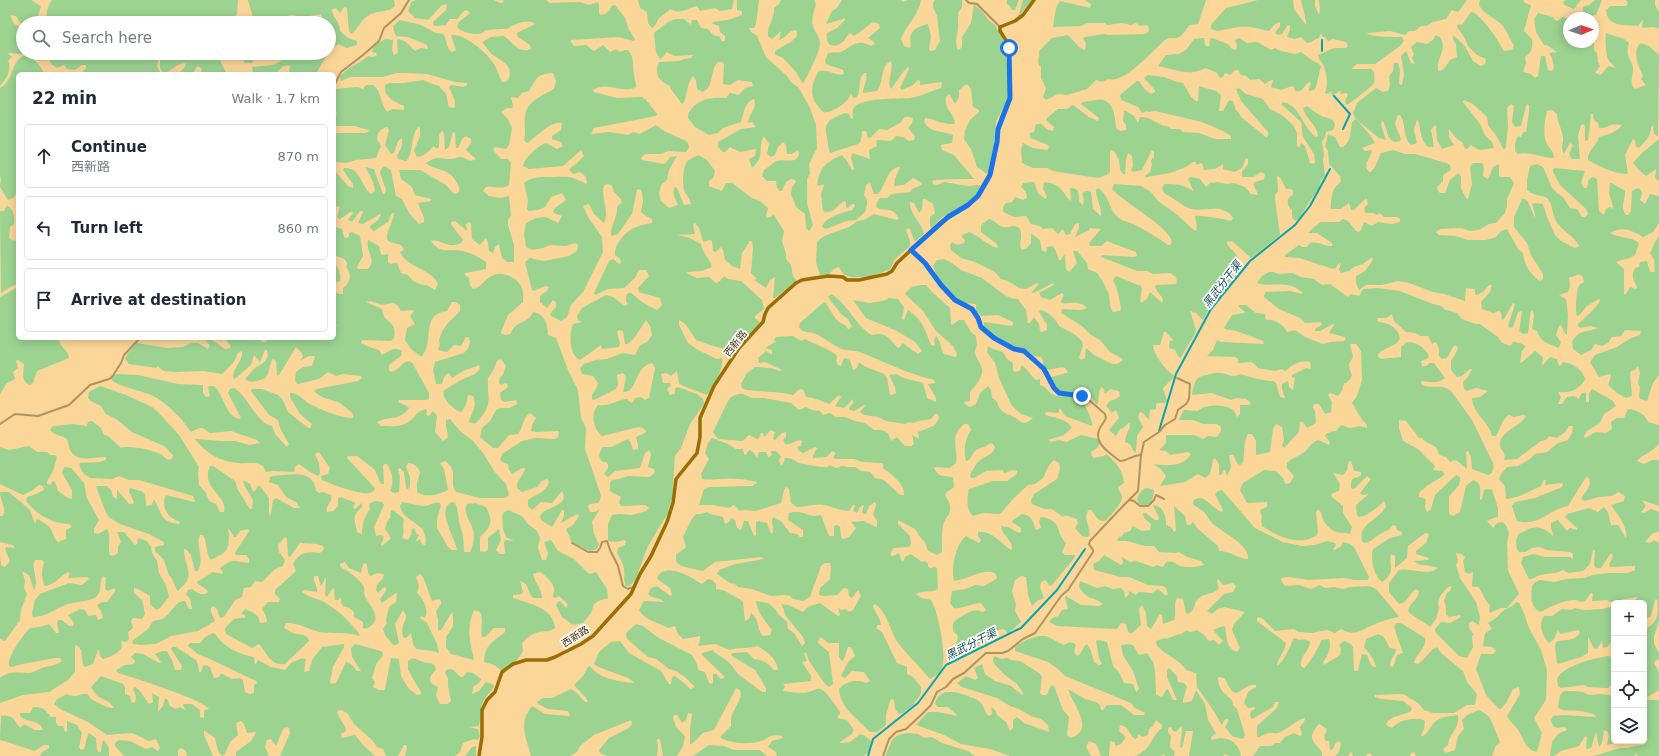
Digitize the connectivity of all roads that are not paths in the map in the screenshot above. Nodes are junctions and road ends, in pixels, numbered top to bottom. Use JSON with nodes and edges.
{"nodes":[{"id":1,"x":409,"y":0,"type":"edge"},
{"id":2,"x":966,"y":0,"type":"edge"},
{"id":3,"x":1034,"y":0,"type":"edge"},
{"id":4,"x":1000,"y":27,"type":"junction"},
{"id":5,"x":336,"y":82,"type":"edge"},
{"id":6,"x":911,"y":250,"type":"junction"},
{"id":7,"x":138,"y":340,"type":"edge"},
{"id":8,"x":1177,"y":378,"type":"dead end"},
{"id":9,"x":0,"y":424,"type":"edge"},
{"id":10,"x":1141,"y":455,"type":"junction"},
{"id":11,"x":1134,"y":495,"type":"junction"},
{"id":12,"x":1164,"y":499,"type":"dead end"},
{"id":13,"x":1128,"y":500,"type":"junction"},
{"id":14,"x":1134,"y":500,"type":"junction"},
{"id":15,"x":572,"y":543,"type":"dead end"},
{"id":16,"x":634,"y":587,"type":"junction"},
{"id":17,"x":479,"y":756,"type":"edge"},
{"id":18,"x":883,"y":756,"type":"edge"}],
"edges":[{"from":1,"to":5,"type":"street"},
{"from":2,"to":4,"type":"street"},
{"from":3,"to":4,"type":"street"},
{"from":4,"to":6,"type":"street","name":"西新路"},
{"from":6,"to":10,"type":"street"},
{"from":6,"to":16,"type":"street","name":"西新路"},
{"from":7,"to":9,"type":"street"},
{"from":8,"to":10,"type":"street"},
{"from":10,"to":11,"type":"street"},
{"from":11,"to":13,"type":"street"},
{"from":11,"to":14,"type":"street"},
{"from":12,"to":14,"type":"street"},
{"from":13,"to":14,"type":"street"},
{"from":13,"to":18,"type":"street"},
{"from":15,"to":16,"type":"street"},
{"from":16,"to":17,"type":"street","name":"西新路"}]}
